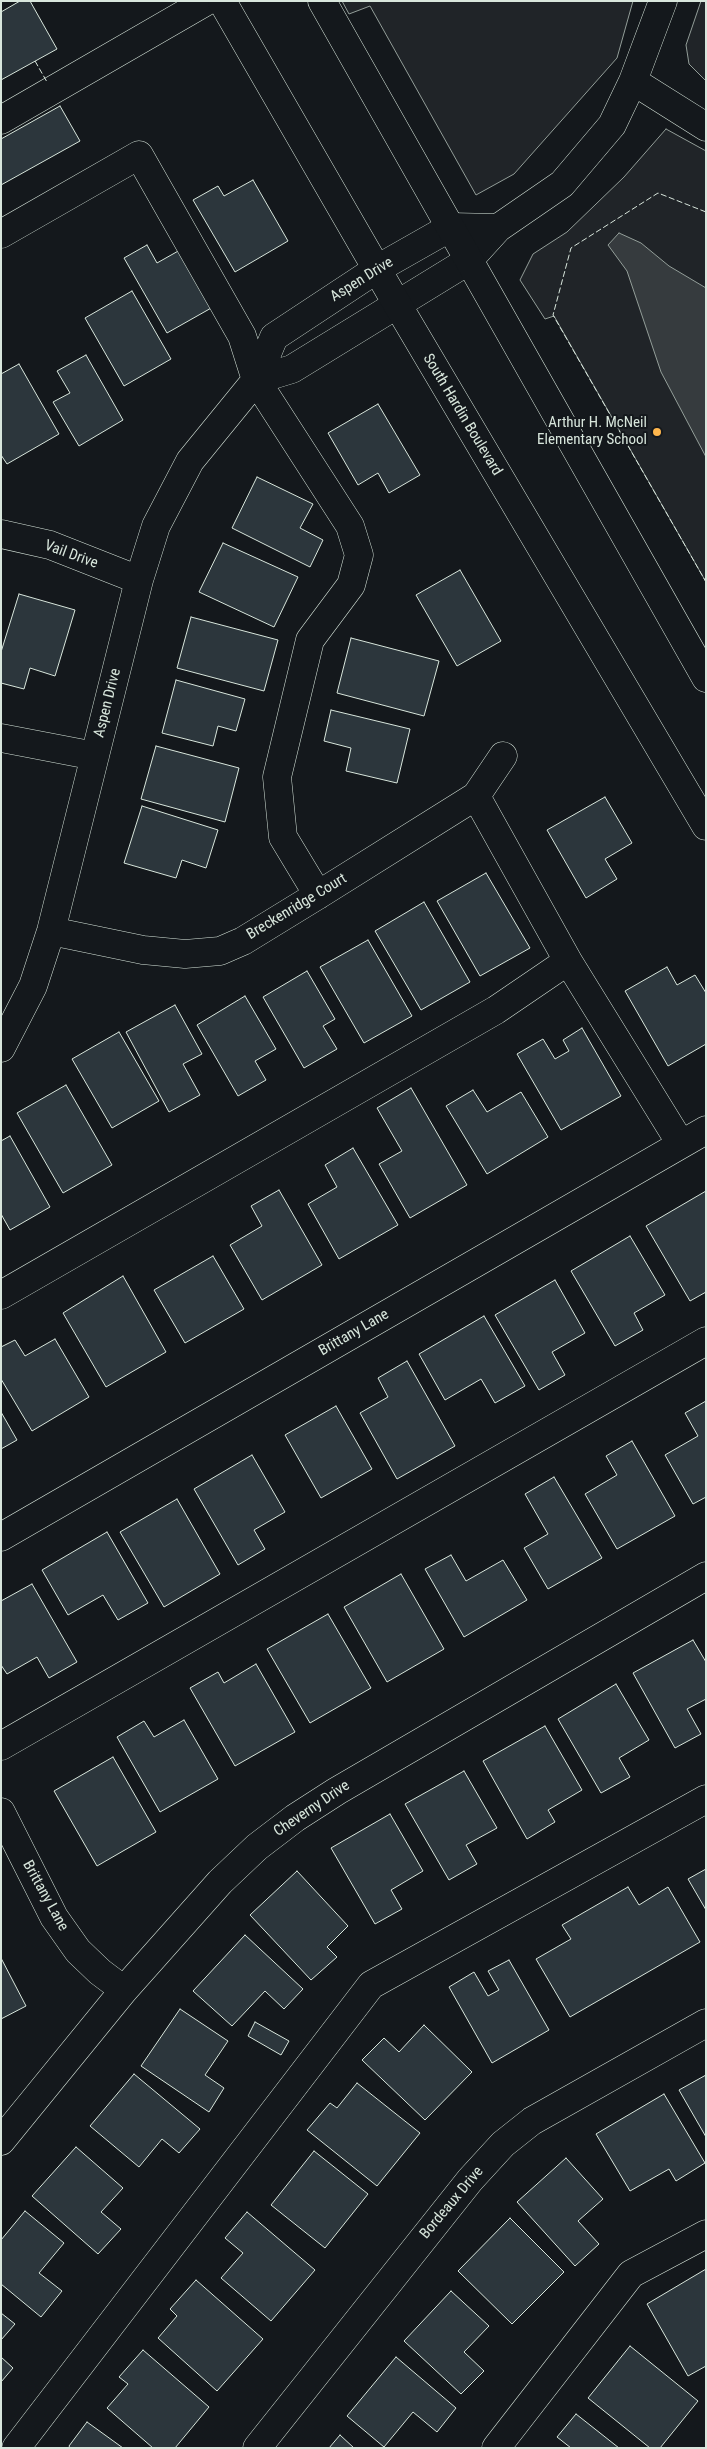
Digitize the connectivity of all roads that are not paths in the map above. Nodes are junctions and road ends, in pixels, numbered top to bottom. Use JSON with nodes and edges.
{"nodes":[{"id":1,"x":207,"y":1,"type":"edge"},
{"id":2,"x":222,"y":1,"type":"edge"},
{"id":3,"x":322,"y":1,"type":"edge"},
{"id":4,"x":663,"y":1,"type":"edge"},
{"id":5,"x":633,"y":81,"type":"junction"},
{"id":6,"x":1,"y":120,"type":"edge"},
{"id":7,"x":706,"y":127,"type":"edge"},
{"id":8,"x":451,"y":227,"type":"junction"},
{"id":9,"x":498,"y":228,"type":"junction"},
{"id":10,"x":1,"y":234,"type":"edge"},
{"id":11,"x":468,"y":261,"type":"junction"},
{"id":12,"x":377,"y":270,"type":"junction"},
{"id":13,"x":397,"y":304,"type":"junction"},
{"id":14,"x":256,"y":380,"type":"junction"},
{"id":15,"x":1,"y":534,"type":"edge"},
{"id":16,"x":139,"y":580,"type":"junction"},
{"id":17,"x":706,"y":678,"type":"edge"},
{"id":18,"x":1,"y":738,"type":"edge"},
{"id":19,"x":95,"y":756,"type":"junction"},
{"id":20,"x":503,"y":756,"type":"dead end"},
{"id":21,"x":476,"y":796,"type":"junction"},
{"id":22,"x":706,"y":826,"type":"edge"},
{"id":23,"x":318,"y":895,"type":"junction"},
{"id":24,"x":51,"y":931,"type":"junction"},
{"id":25,"x":568,"y":961,"type":"junction"},
{"id":26,"x":1,"y":1048,"type":"edge"},
{"id":27,"x":706,"y":1130,"type":"edge"},
{"id":28,"x":681,"y":1144,"type":"junction"},
{"id":29,"x":1,"y":1295,"type":"edge"},
{"id":30,"x":706,"y":1342,"type":"edge"},
{"id":31,"x":1,"y":1537,"type":"edge"},
{"id":32,"x":706,"y":1576,"type":"edge"},
{"id":33,"x":1,"y":1746,"type":"edge"},
{"id":34,"x":706,"y":1799,"type":"edge"},
{"id":35,"x":1,"y":1812,"type":"edge"},
{"id":36,"x":124,"y":1990,"type":"junction"},
{"id":37,"x":706,"y":2023,"type":"edge"},
{"id":38,"x":1,"y":2141,"type":"edge"},
{"id":39,"x":706,"y":2234,"type":"edge"},
{"id":40,"x":16,"y":2448,"type":"edge"},
{"id":41,"x":256,"y":2448,"type":"edge"},
{"id":42,"x":496,"y":2448,"type":"edge"}],
"edges":[{"from":1,"to":6,"type":"street"},
{"from":2,"to":12,"type":"street","name":"South Hardin Boulevard"},
{"from":3,"to":8,"type":"street"},
{"from":4,"to":5,"type":"street"},
{"from":5,"to":7,"type":"street"},
{"from":5,"to":9,"type":"street"},
{"from":8,"to":9,"type":"street"},
{"from":8,"to":11,"type":"street"},
{"from":8,"to":12,"type":"street","name":"Aspen Drive"},
{"from":9,"to":11,"type":"street"},
{"from":10,"to":14,"type":"street"},
{"from":11,"to":13,"type":"street"},
{"from":11,"to":17,"type":"street"},
{"from":12,"to":13,"type":"street","name":"South Hardin Boulevard"},
{"from":12,"to":14,"type":"street","name":"Aspen Drive"},
{"from":13,"to":14,"type":"street"},
{"from":13,"to":22,"type":"street","name":"South Hardin Boulevard"},
{"from":14,"to":16,"type":"street","name":"Aspen Drive"},
{"from":14,"to":23,"type":"street"},
{"from":15,"to":16,"type":"street","name":"Vail Drive"},
{"from":16,"to":19,"type":"street","name":"Aspen Drive"},
{"from":18,"to":19,"type":"street"},
{"from":19,"to":24,"type":"street","name":"Aspen Drive"},
{"from":20,"to":21,"type":"street","name":"Breckenridge Court"},
{"from":21,"to":23,"type":"street","name":"Breckenridge Court"},
{"from":21,"to":25,"type":"street"},
{"from":23,"to":24,"type":"street","name":"Breckenridge Court"},
{"from":24,"to":26,"type":"street","name":"Aspen Drive"},
{"from":25,"to":28,"type":"street"},
{"from":25,"to":29,"type":"street"},
{"from":27,"to":28,"type":"street","name":"Brittany Lane"},
{"from":28,"to":31,"type":"street","name":"Brittany Lane"},
{"from":30,"to":33,"type":"street"},
{"from":32,"to":36,"type":"street","name":"Cheverny Drive"},
{"from":34,"to":40,"type":"street"},
{"from":35,"to":36,"type":"street","name":"Brittany Lane"},
{"from":36,"to":38,"type":"street","name":"Cheverny Drive"},
{"from":37,"to":41,"type":"street","name":"Bordeaux Drive"},
{"from":39,"to":42,"type":"street"}]}
